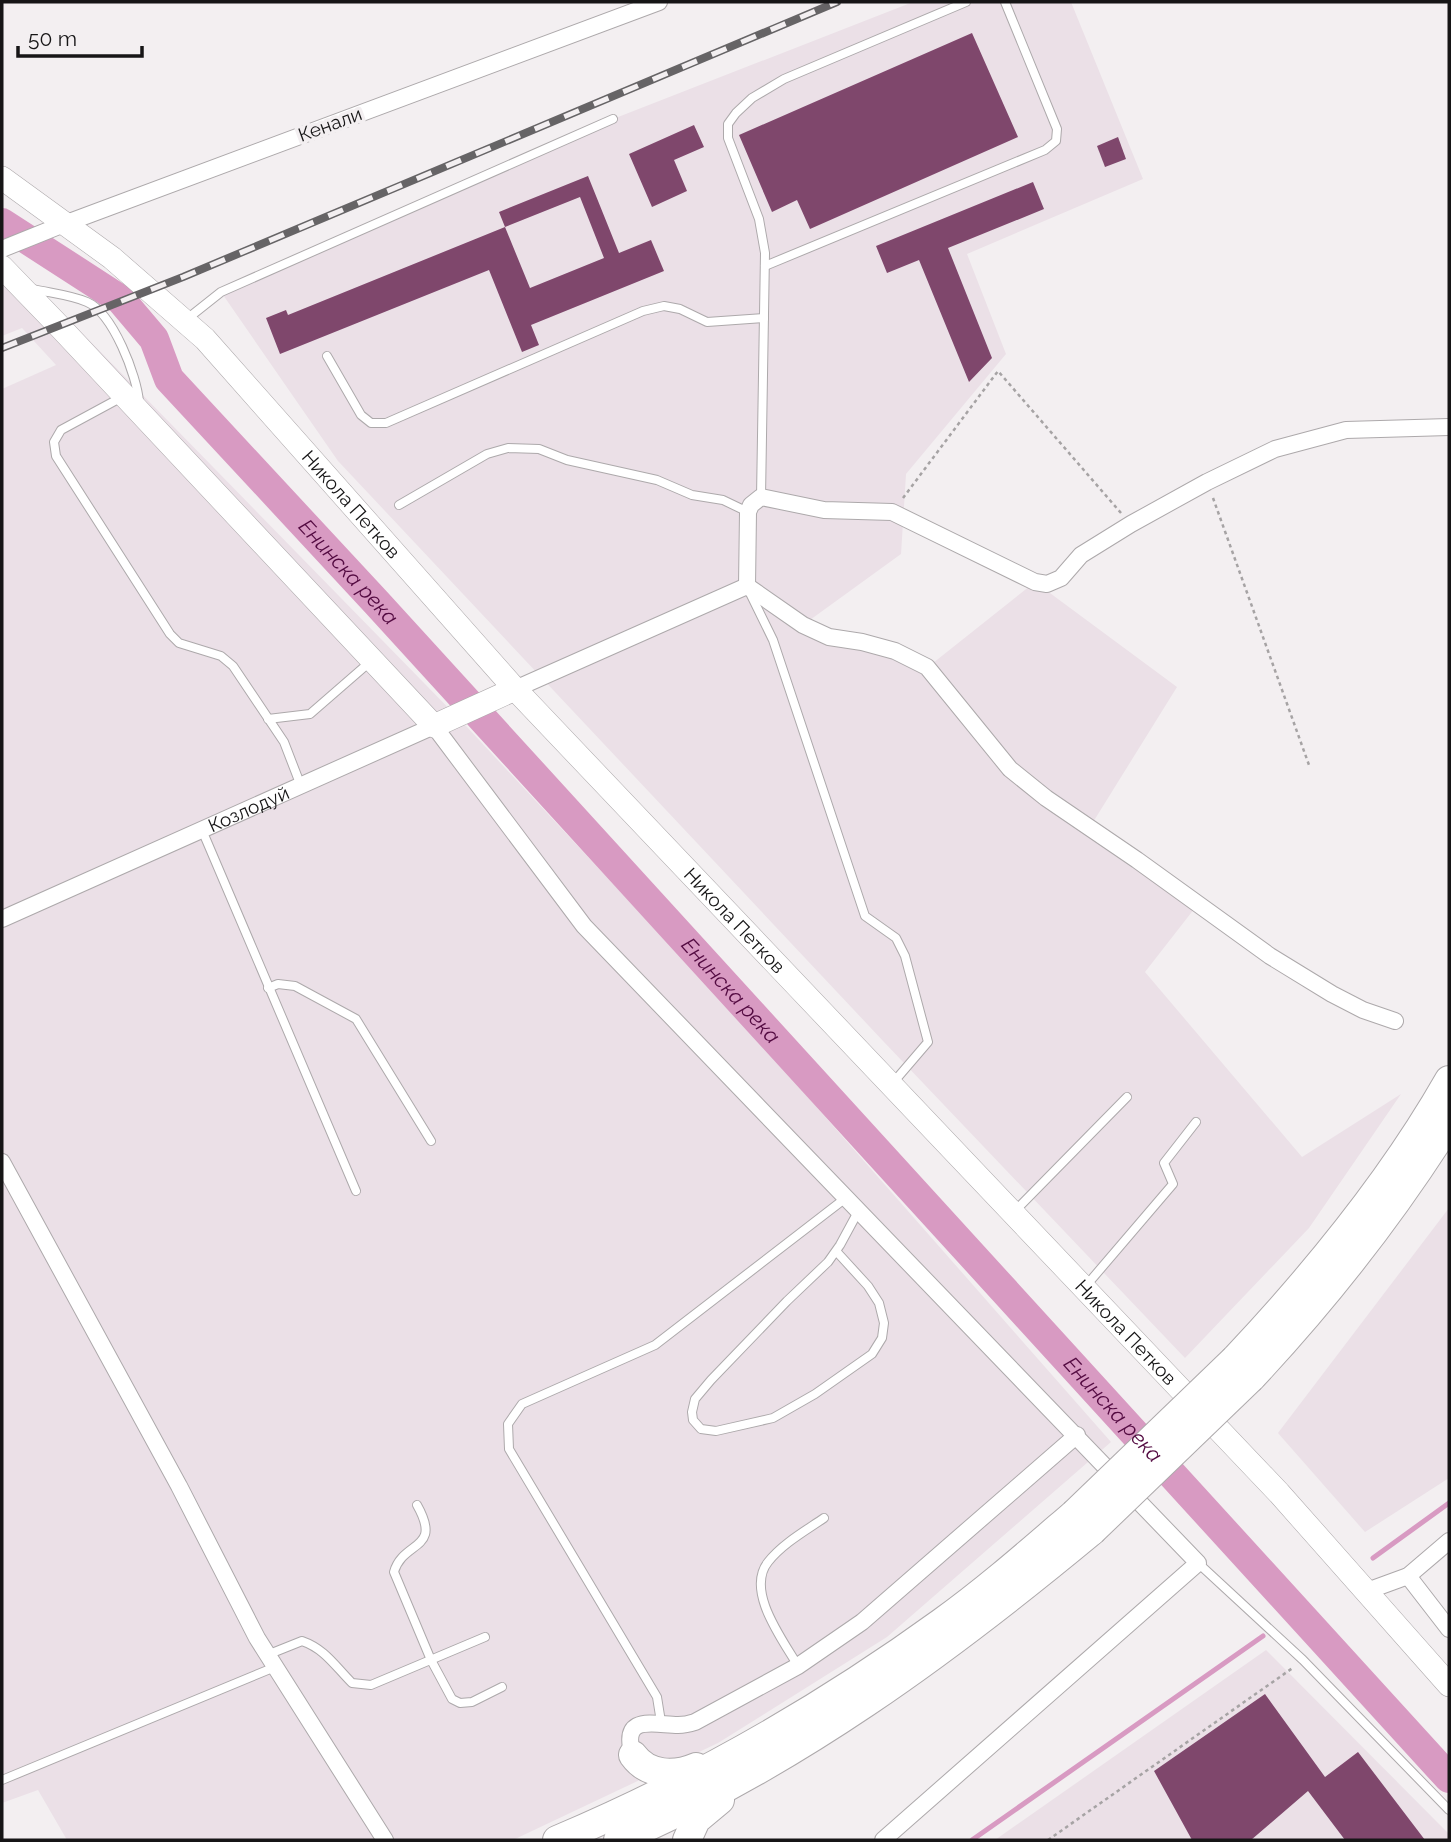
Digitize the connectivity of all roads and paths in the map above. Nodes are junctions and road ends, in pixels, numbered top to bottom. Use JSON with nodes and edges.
{"nodes":[{"id":1,"x":659,"y":2,"type":"edge"},
{"id":2,"x":966,"y":2,"type":"edge"},
{"id":3,"x":1005,"y":2,"type":"edge"},
{"id":4,"x":620,"y":8,"type":"edge"},
{"id":5,"x":613,"y":119,"type":"dead end"},
{"id":6,"x":2,"y":178,"type":"edge"},
{"id":7,"x":55,"y":227,"type":"junction"},
{"id":8,"x":2,"y":249,"type":"edge"},
{"id":9,"x":765,"y":266,"type":"junction"},
{"id":10,"x":2,"y":268,"type":"edge"},
{"id":11,"x":20,"y":286,"type":"junction"},
{"id":12,"x":764,"y":318,"type":"junction"},
{"id":13,"x":184,"y":321,"type":"junction"},
{"id":14,"x":327,"y":356,"type":"dead end"},
{"id":15,"x":124,"y":396,"type":"junction"},
{"id":16,"x":140,"y":413,"type":"junction"},
{"id":17,"x":1449,"y":427,"type":"edge"},
{"id":18,"x":1207,"y":482,"type":"junction"},
{"id":19,"x":761,"y":497,"type":"junction"},
{"id":20,"x":399,"y":505,"type":"dead end"},
{"id":21,"x":748,"y":512,"type":"junction"},
{"id":22,"x":892,"y":512,"type":"junction"},
{"id":23,"x":1130,"y":524,"type":"junction"},
{"id":24,"x":747,"y":586,"type":"junction"},
{"id":25,"x":372,"y":659,"type":"junction"},
{"id":26,"x":515,"y":689,"type":"junction"},
{"id":27,"x":268,"y":719,"type":"junction"},
{"id":28,"x":443,"y":722,"type":"junction"},
{"id":29,"x":1310,"y":765,"type":"dead end"},
{"id":30,"x":301,"y":786,"type":"junction"},
{"id":31,"x":202,"y":830,"type":"junction"},
{"id":32,"x":2,"y":919,"type":"edge"},
{"id":33,"x":268,"y":988,"type":"junction"},
{"id":34,"x":1395,"y":1021,"type":"dead end"},
{"id":35,"x":1449,"y":1080,"type":"edge"},
{"id":36,"x":892,"y":1084,"type":"junction"},
{"id":37,"x":1127,"y":1097,"type":"dead end"},
{"id":38,"x":1196,"y":1122,"type":"dead end"},
{"id":39,"x":1449,"y":1124,"type":"edge"},
{"id":40,"x":430,"y":1141,"type":"dead end"},
{"id":41,"x":2,"y":1161,"type":"edge"},
{"id":42,"x":356,"y":1191,"type":"dead end"},
{"id":43,"x":847,"y":1197,"type":"junction"},
{"id":44,"x":859,"y":1209,"type":"junction"},
{"id":45,"x":1014,"y":1212,"type":"junction"},
{"id":46,"x":836,"y":1251,"type":"junction"},
{"id":47,"x":1085,"y":1287,"type":"junction"},
{"id":48,"x":1243,"y":1369,"type":"junction"},
{"id":49,"x":1077,"y":1435,"type":"junction"},
{"id":50,"x":417,"y":1505,"type":"dead end"},
{"id":51,"x":824,"y":1518,"type":"dead end"},
{"id":52,"x":1449,"y":1541,"type":"edge"},
{"id":53,"x":1198,"y":1563,"type":"junction"},
{"id":54,"x":1408,"y":1576,"type":"junction"},
{"id":55,"x":1367,"y":1591,"type":"junction"},
{"id":56,"x":1449,"y":1629,"type":"edge"},
{"id":57,"x":485,"y":1637,"type":"dead end"},
{"id":58,"x":431,"y":1660,"type":"junction"},
{"id":59,"x":1303,"y":1660,"type":"junction"},
{"id":60,"x":271,"y":1661,"type":"junction"},
{"id":61,"x":798,"y":1666,"type":"junction"},
{"id":62,"x":1449,"y":1685,"type":"edge"},
{"id":63,"x":502,"y":1687,"type":"dead end"},
{"id":64,"x":661,"y":1723,"type":"junction"},
{"id":65,"x":761,"y":1753,"type":"junction"},
{"id":66,"x":633,"y":1755,"type":"junction"},
{"id":67,"x":2,"y":1780,"type":"edge"},
{"id":68,"x":1449,"y":1810,"type":"edge"},
{"id":69,"x":385,"y":1840,"type":"edge"},
{"id":70,"x":550,"y":1840,"type":"edge"},
{"id":71,"x":557,"y":1840,"type":"edge"},
{"id":72,"x":618,"y":1840,"type":"edge"},
{"id":73,"x":687,"y":1840,"type":"edge"},
{"id":74,"x":883,"y":1840,"type":"edge"},
{"id":75,"x":1048,"y":1840,"type":"edge"}],
"edges":[{"from":1,"to":4,"type":"street","name":"Кенали"},
{"from":2,"to":9,"type":"lane"},
{"from":3,"to":9,"type":"lane"},
{"from":4,"to":7,"type":"street","name":"Кенали"},
{"from":5,"to":13,"type":"lane"},
{"from":6,"to":7,"type":"main road","name":"Никола Петков"},
{"from":7,"to":8,"type":"street","name":"Кенали"},
{"from":7,"to":13,"type":"main road","name":"Никола Петков"},
{"from":9,"to":12,"type":"lane"},
{"from":10,"to":11,"type":"main road"},
{"from":11,"to":15,"type":"main road"},
{"from":11,"to":16,"type":"lane"},
{"from":12,"to":14,"type":"lane"},
{"from":12,"to":19,"type":"lane"},
{"from":13,"to":26,"type":"main road","name":"Никола Петков"},
{"from":15,"to":16,"type":"main road"},
{"from":15,"to":27,"type":"lane"},
{"from":16,"to":25,"type":"main road"},
{"from":17,"to":18,"type":"street"},
{"from":18,"to":23,"type":"street"},
{"from":18,"to":29,"type":"path"},
{"from":19,"to":21,"type":"street"},
{"from":19,"to":22,"type":"street"},
{"from":20,"to":21,"type":"lane"},
{"from":21,"to":24,"type":"street"},
{"from":22,"to":23,"type":"street"},
{"from":22,"to":23,"type":"path"},
{"from":24,"to":26,"type":"street"},
{"from":24,"to":34,"type":"street"},
{"from":24,"to":36,"type":"lane"},
{"from":25,"to":27,"type":"lane"},
{"from":25,"to":28,"type":"main road"},
{"from":26,"to":28,"type":"main road","name":"Козлодуй"},
{"from":26,"to":36,"type":"main road","name":"Никола Петков"},
{"from":27,"to":30,"type":"lane"},
{"from":28,"to":30,"type":"street","name":"Козлодуй"},
{"from":28,"to":43,"type":"street"},
{"from":30,"to":31,"type":"street","name":"Козлодуй"},
{"from":31,"to":32,"type":"street","name":"Козлодуй"},
{"from":31,"to":33,"type":"lane"},
{"from":33,"to":40,"type":"lane"},
{"from":33,"to":42,"type":"lane"},
{"from":35,"to":48,"type":"highway"},
{"from":36,"to":45,"type":"main road","name":"Никола Петков"},
{"from":37,"to":45,"type":"lane"},
{"from":38,"to":47,"type":"lane"},
{"from":39,"to":48,"type":"highway"},
{"from":41,"to":60,"type":"street"},
{"from":43,"to":44,"type":"street"},
{"from":43,"to":64,"type":"lane"},
{"from":44,"to":46,"type":"lane"},
{"from":44,"to":49,"type":"street"},
{"from":45,"to":47,"type":"main road","name":"Никола Петков"},
{"from":46,"to":46,"type":"lane"},
{"from":47,"to":55,"type":"main road","name":"Никола Петков"},
{"from":48,"to":65,"type":"highway","bridge":true},
{"from":49,"to":53,"type":"street"},
{"from":49,"to":61,"type":"street"},
{"from":50,"to":58,"type":"lane"},
{"from":51,"to":61,"type":"lane"},
{"from":52,"to":54,"type":"street"},
{"from":53,"to":59,"type":"lane"},
{"from":53,"to":74,"type":"street"},
{"from":54,"to":55,"type":"street"},
{"from":54,"to":56,"type":"street"},
{"from":55,"to":62,"type":"main road","name":"Никола Петков"},
{"from":57,"to":58,"type":"lane"},
{"from":58,"to":60,"type":"lane"},
{"from":58,"to":63,"type":"lane"},
{"from":59,"to":68,"type":"lane"},
{"from":59,"to":75,"type":"path"},
{"from":60,"to":67,"type":"lane"},
{"from":60,"to":69,"type":"street"},
{"from":61,"to":64,"type":"street"},
{"from":64,"to":66,"type":"street"},
{"from":65,"to":66,"type":"highway"},
{"from":65,"to":71,"type":"highway"},
{"from":65,"to":72,"type":"highway"},
{"from":65,"to":73,"type":"highway"},
{"from":66,"to":70,"type":"highway"}]}
